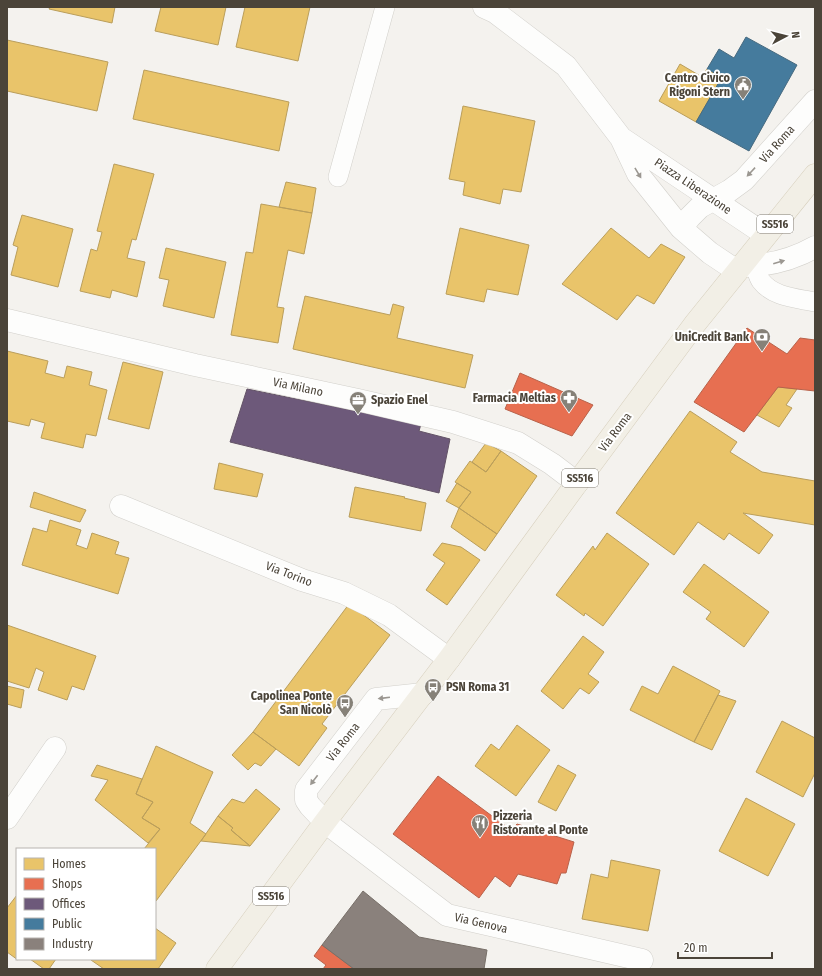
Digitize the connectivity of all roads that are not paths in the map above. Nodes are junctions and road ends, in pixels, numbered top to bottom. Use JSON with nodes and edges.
{"nodes":[{"id":1,"x":385,"y":7,"type":"edge"},
{"id":2,"x":484,"y":7,"type":"edge"},
{"id":3,"x":815,"y":101,"type":"edge"},
{"id":4,"x":621,"y":138,"type":"junction"},
{"id":5,"x":815,"y":175,"type":"edge"},
{"id":6,"x":338,"y":176,"type":"dead end"},
{"id":7,"x":713,"y":199,"type":"junction"},
{"id":8,"x":681,"y":228,"type":"junction"},
{"id":9,"x":766,"y":235,"type":"junction"},
{"id":10,"x":815,"y":247,"type":"edge"},
{"id":11,"x":744,"y":268,"type":"junction"},
{"id":12,"x":815,"y":302,"type":"edge"},
{"id":13,"x":7,"y":320,"type":"edge"},
{"id":14,"x":577,"y":483,"type":"junction"},
{"id":15,"x":120,"y":506,"type":"dead end"},
{"id":16,"x":449,"y":659,"type":"junction"},
{"id":17,"x":422,"y":694,"type":"junction"},
{"id":18,"x":55,"y":748,"type":"dead end"},
{"id":19,"x":7,"y":818,"type":"edge"},
{"id":20,"x":325,"y":822,"type":"junction"},
{"id":21,"x":642,"y":960,"type":"dead end"},
{"id":22,"x":217,"y":969,"type":"edge"}],
"edges":[{"from":1,"to":6,"type":"lane"},
{"from":2,"to":4,"type":"street","name":"Piazza Liberazione"},
{"from":3,"to":7,"type":"street","name":"Via Roma","one_way":true},
{"from":4,"to":7,"type":"street","name":"Piazza Liberazione"},
{"from":4,"to":8,"type":"street","name":"Piazza Liberazione","one_way":true},
{"from":5,"to":9,"type":"main road","name":"Via Roma","number":"SS516"},
{"from":7,"to":8,"type":"street","name":"Via Roma"},
{"from":7,"to":9,"type":"street","name":"Piazza Liberazione"},
{"from":8,"to":11,"type":"street","name":"Piazza Liberazione"},
{"from":9,"to":11,"type":"main road","name":"Via Roma","number":"SS516"},
{"from":11,"to":10,"type":"street","one_way":true},
{"from":11,"to":12,"type":"lane"},
{"from":11,"to":14,"type":"main road","name":"Via Roma","number":"SS516"},
{"from":13,"to":14,"type":"street","name":"Via Milano"},
{"from":14,"to":16,"type":"main road","name":"Via Roma","number":"SS516"},
{"from":15,"to":16,"type":"street","name":"Via Torino"},
{"from":16,"to":17,"type":"main road","name":"Via Roma","number":"SS516"},
{"from":17,"to":20,"type":"main road","name":"Via Roma","number":"SS516"},
{"from":17,"to":20,"type":"street","name":"Via Roma","one_way":true},
{"from":18,"to":19,"type":"street"},
{"from":20,"to":21,"type":"street","name":"Via Genova"},
{"from":20,"to":22,"type":"main road","name":"Via Roma","number":"SS516"}]}
